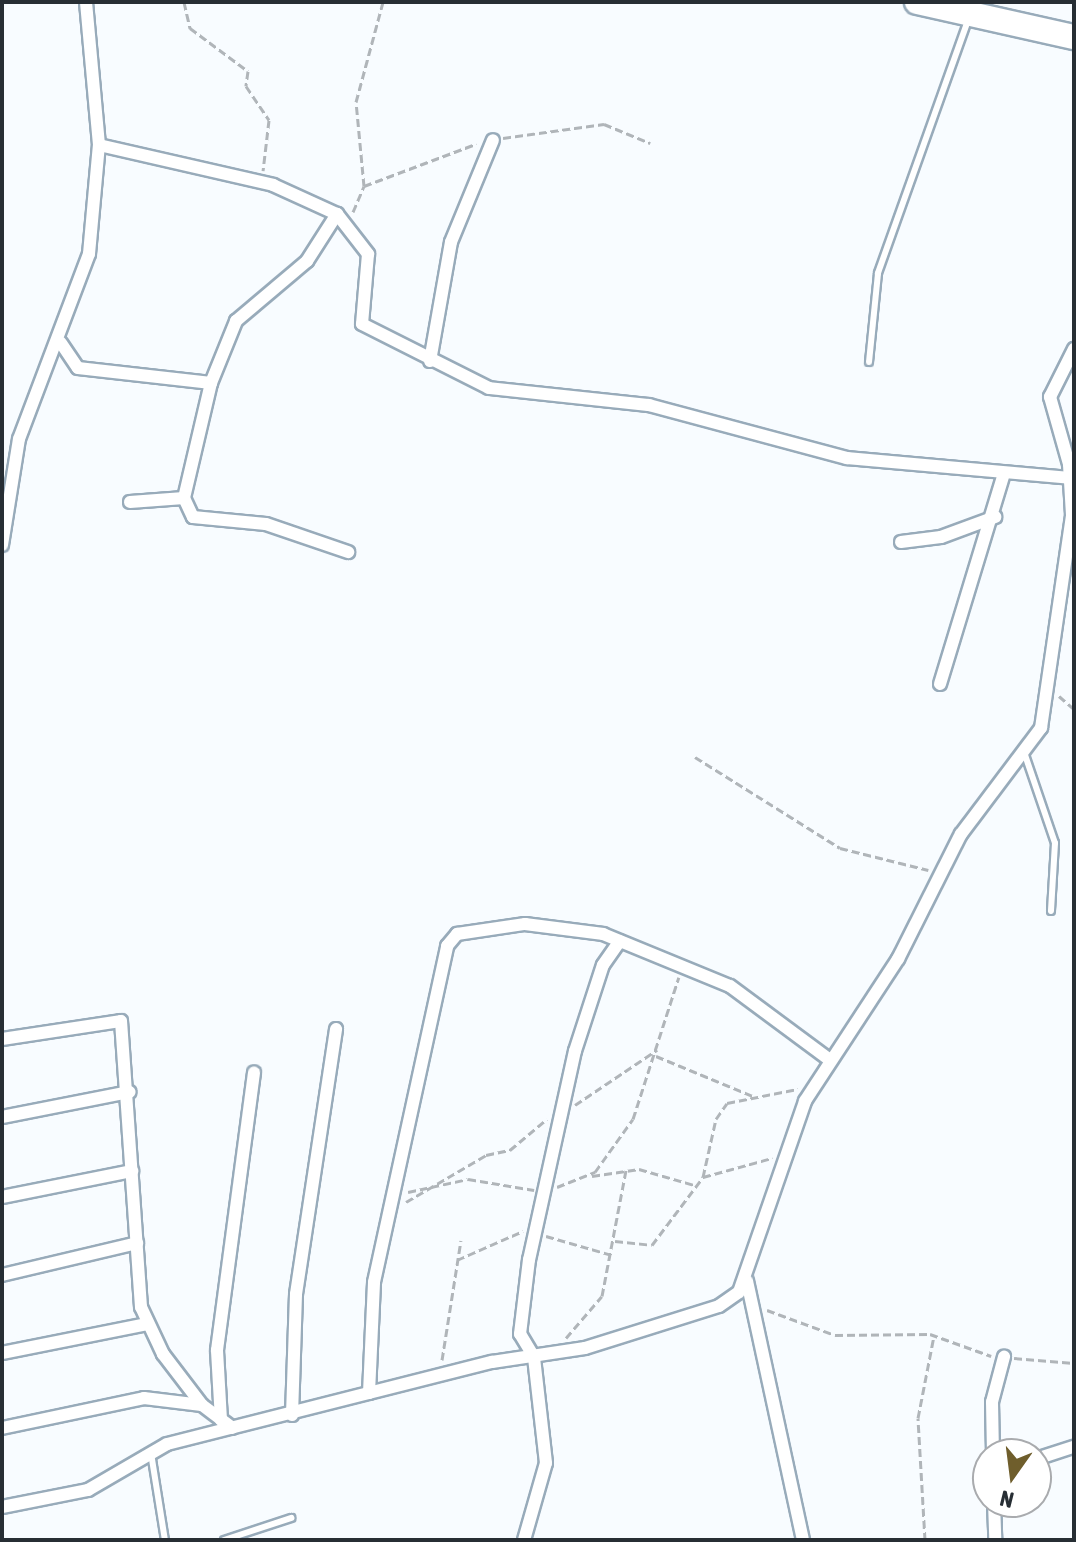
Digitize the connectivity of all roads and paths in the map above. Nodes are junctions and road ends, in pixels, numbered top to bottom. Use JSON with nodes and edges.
{"nodes":[{"id":1,"x":86,"y":2,"type":"edge"},
{"id":2,"x":184,"y":2,"type":"edge"},
{"id":3,"x":383,"y":2,"type":"edge"},
{"id":4,"x":917,"y":2,"type":"edge"},
{"id":5,"x":970,"y":14,"type":"junction"},
{"id":6,"x":1074,"y":37,"type":"edge"},
{"id":7,"x":493,"y":140,"type":"junction"},
{"id":8,"x":650,"y":143,"type":"dead end"},
{"id":9,"x":99,"y":145,"type":"junction"},
{"id":10,"x":260,"y":182,"type":"junction"},
{"id":11,"x":364,"y":186,"type":"junction"},
{"id":12,"x":341,"y":219,"type":"junction"},
{"id":13,"x":61,"y":343,"type":"junction"},
{"id":14,"x":1074,"y":349,"type":"edge"},
{"id":15,"x":430,"y":361,"type":"junction"},
{"id":16,"x":869,"y":362,"type":"dead end"},
{"id":17,"x":211,"y":383,"type":"junction"},
{"id":18,"x":1004,"y":473,"type":"junction"},
{"id":19,"x":1072,"y":478,"type":"junction"},
{"id":20,"x":184,"y":498,"type":"junction"},
{"id":21,"x":130,"y":502,"type":"dead end"},
{"id":22,"x":995,"y":517,"type":"junction"},
{"id":23,"x":901,"y":542,"type":"dead end"},
{"id":24,"x":2,"y":545,"type":"edge"},
{"id":25,"x":348,"y":552,"type":"dead end"},
{"id":26,"x":940,"y":684,"type":"dead end"},
{"id":27,"x":1050,"y":689,"type":"junction"},
{"id":28,"x":1074,"y":709,"type":"edge"},
{"id":29,"x":1024,"y":752,"type":"junction"},
{"id":30,"x":695,"y":757,"type":"dead end"},
{"id":31,"x":940,"y":872,"type":"junction"},
{"id":32,"x":1051,"y":911,"type":"dead end"},
{"id":33,"x":620,"y":941,"type":"junction"},
{"id":34,"x":681,"y":970,"type":"junction"},
{"id":35,"x":336,"y":1029,"type":"dead end"},
{"id":36,"x":2,"y":1039,"type":"edge"},
{"id":37,"x":657,"y":1050,"type":"junction"},
{"id":38,"x":656,"y":1056,"type":"junction"},
{"id":39,"x":830,"y":1060,"type":"junction"},
{"id":40,"x":254,"y":1072,"type":"dead end"},
{"id":41,"x":816,"y":1084,"type":"junction"},
{"id":42,"x":130,"y":1092,"type":"junction"},
{"id":43,"x":759,"y":1099,"type":"junction"},
{"id":44,"x":563,"y":1111,"type":"junction"},
{"id":45,"x":2,"y":1117,"type":"edge"},
{"id":46,"x":782,"y":1152,"type":"junction"},
{"id":47,"x":626,"y":1170,"type":"junction"},
{"id":48,"x":132,"y":1171,"type":"junction"},
{"id":49,"x":589,"y":1177,"type":"junction"},
{"id":50,"x":703,"y":1177,"type":"junction"},
{"id":51,"x":694,"y":1185,"type":"junction"},
{"id":52,"x":418,"y":1191,"type":"junction"},
{"id":53,"x":545,"y":1191,"type":"junction"},
{"id":54,"x":2,"y":1197,"type":"edge"},
{"id":55,"x":388,"y":1218,"type":"junction"},
{"id":56,"x":537,"y":1227,"type":"junction"},
{"id":57,"x":461,"y":1240,"type":"dead end"},
{"id":58,"x":615,"y":1241,"type":"junction"},
{"id":59,"x":137,"y":1243,"type":"junction"},
{"id":60,"x":613,"y":1256,"type":"junction"},
{"id":61,"x":457,"y":1260,"type":"junction"},
{"id":62,"x":2,"y":1275,"type":"edge"},
{"id":63,"x":747,"y":1281,"type":"junction"},
{"id":64,"x":752,"y":1311,"type":"junction"},
{"id":65,"x":147,"y":1324,"type":"junction"},
{"id":66,"x":934,"y":1336,"type":"junction"},
{"id":67,"x":2,"y":1353,"type":"edge"},
{"id":68,"x":549,"y":1356,"type":"junction"},
{"id":69,"x":534,"y":1357,"type":"junction"},
{"id":70,"x":1004,"y":1357,"type":"junction"},
{"id":71,"x":1074,"y":1363,"type":"edge"},
{"id":72,"x":442,"y":1376,"type":"junction"},
{"id":73,"x":369,"y":1393,"type":"junction"},
{"id":74,"x":202,"y":1405,"type":"junction"},
{"id":75,"x":292,"y":1415,"type":"junction"},
{"id":76,"x":227,"y":1424,"type":"junction"},
{"id":77,"x":2,"y":1428,"type":"edge"},
{"id":78,"x":993,"y":1438,"type":"edge"},
{"id":79,"x":1074,"y":1447,"type":"edge"},
{"id":80,"x":151,"y":1453,"type":"junction"},
{"id":81,"x":1052,"y":1454,"type":"edge"},
{"id":82,"x":2,"y":1507,"type":"edge"},
{"id":83,"x":291,"y":1518,"type":"dead end"},
{"id":84,"x":994,"y":1518,"type":"edge"},
{"id":85,"x":165,"y":1540,"type":"edge"},
{"id":86,"x":224,"y":1540,"type":"edge"},
{"id":87,"x":524,"y":1540,"type":"edge"},
{"id":88,"x":803,"y":1540,"type":"edge"},
{"id":89,"x":925,"y":1540,"type":"edge"},
{"id":90,"x":995,"y":1540,"type":"edge"}],
"edges":[{"from":1,"to":9,"type":"street"},
{"from":2,"to":10,"type":"path"},
{"from":3,"to":11,"type":"path"},
{"from":4,"to":5,"type":"highway"},
{"from":5,"to":6,"type":"highway"},
{"from":5,"to":16,"type":"lane"},
{"from":7,"to":8,"type":"path"},
{"from":7,"to":11,"type":"path"},
{"from":7,"to":15,"type":"street"},
{"from":9,"to":10,"type":"street"},
{"from":9,"to":13,"type":"street"},
{"from":10,"to":12,"type":"street"},
{"from":11,"to":12,"type":"path"},
{"from":12,"to":15,"type":"street"},
{"from":12,"to":17,"type":"street"},
{"from":13,"to":17,"type":"street"},
{"from":13,"to":24,"type":"street"},
{"from":14,"to":19,"type":"street"},
{"from":15,"to":18,"type":"street"},
{"from":17,"to":20,"type":"street"},
{"from":18,"to":19,"type":"street"},
{"from":18,"to":22,"type":"street"},
{"from":19,"to":27,"type":"street"},
{"from":20,"to":21,"type":"street"},
{"from":20,"to":25,"type":"street"},
{"from":22,"to":23,"type":"street"},
{"from":22,"to":26,"type":"street"},
{"from":27,"to":28,"type":"path"},
{"from":27,"to":29,"type":"street"},
{"from":29,"to":31,"type":"street"},
{"from":29,"to":32,"type":"lane"},
{"from":30,"to":31,"type":"path"},
{"from":31,"to":39,"type":"street"},
{"from":33,"to":34,"type":"street"},
{"from":33,"to":44,"type":"street"},
{"from":33,"to":55,"type":"street"},
{"from":34,"to":37,"type":"path"},
{"from":34,"to":39,"type":"street"},
{"from":35,"to":75,"type":"street"},
{"from":36,"to":42,"type":"street"},
{"from":37,"to":38,"type":"path"},
{"from":37,"to":44,"type":"path"},
{"from":38,"to":43,"type":"path"},
{"from":38,"to":49,"type":"path"},
{"from":39,"to":41,"type":"street"},
{"from":40,"to":76,"type":"street"},
{"from":41,"to":43,"type":"path"},
{"from":41,"to":46,"type":"street"},
{"from":42,"to":45,"type":"street"},
{"from":42,"to":48,"type":"street"},
{"from":43,"to":50,"type":"path"},
{"from":44,"to":52,"type":"path"},
{"from":44,"to":53,"type":"street"},
{"from":46,"to":50,"type":"path"},
{"from":46,"to":63,"type":"street"},
{"from":47,"to":49,"type":"path"},
{"from":47,"to":51,"type":"path"},
{"from":47,"to":58,"type":"path"},
{"from":48,"to":54,"type":"street"},
{"from":48,"to":59,"type":"street"},
{"from":49,"to":53,"type":"path"},
{"from":50,"to":51,"type":"path"},
{"from":51,"to":58,"type":"path"},
{"from":52,"to":53,"type":"path"},
{"from":52,"to":55,"type":"path"},
{"from":53,"to":56,"type":"street"},
{"from":55,"to":73,"type":"street"},
{"from":56,"to":60,"type":"path"},
{"from":56,"to":61,"type":"path"},
{"from":56,"to":69,"type":"street"},
{"from":57,"to":61,"type":"path"},
{"from":58,"to":60,"type":"path"},
{"from":59,"to":62,"type":"street"},
{"from":59,"to":65,"type":"street"},
{"from":60,"to":68,"type":"path"},
{"from":61,"to":72,"type":"path"},
{"from":63,"to":64,"type":"street"},
{"from":63,"to":68,"type":"street"},
{"from":64,"to":66,"type":"path"},
{"from":64,"to":88,"type":"street"},
{"from":65,"to":67,"type":"street"},
{"from":65,"to":74,"type":"street"},
{"from":66,"to":70,"type":"path"},
{"from":66,"to":89,"type":"path"},
{"from":68,"to":69,"type":"street"},
{"from":69,"to":72,"type":"street"},
{"from":69,"to":87,"type":"street"},
{"from":70,"to":71,"type":"path"},
{"from":70,"to":78,"type":"street"},
{"from":72,"to":73,"type":"street"},
{"from":73,"to":75,"type":"street"},
{"from":74,"to":76,"type":"street"},
{"from":74,"to":77,"type":"street"},
{"from":75,"to":76,"type":"street"},
{"from":76,"to":80,"type":"street"},
{"from":79,"to":81,"type":"street"},
{"from":80,"to":82,"type":"street"},
{"from":80,"to":85,"type":"lane"},
{"from":83,"to":86,"type":"lane"},
{"from":84,"to":90,"type":"street"}]}
